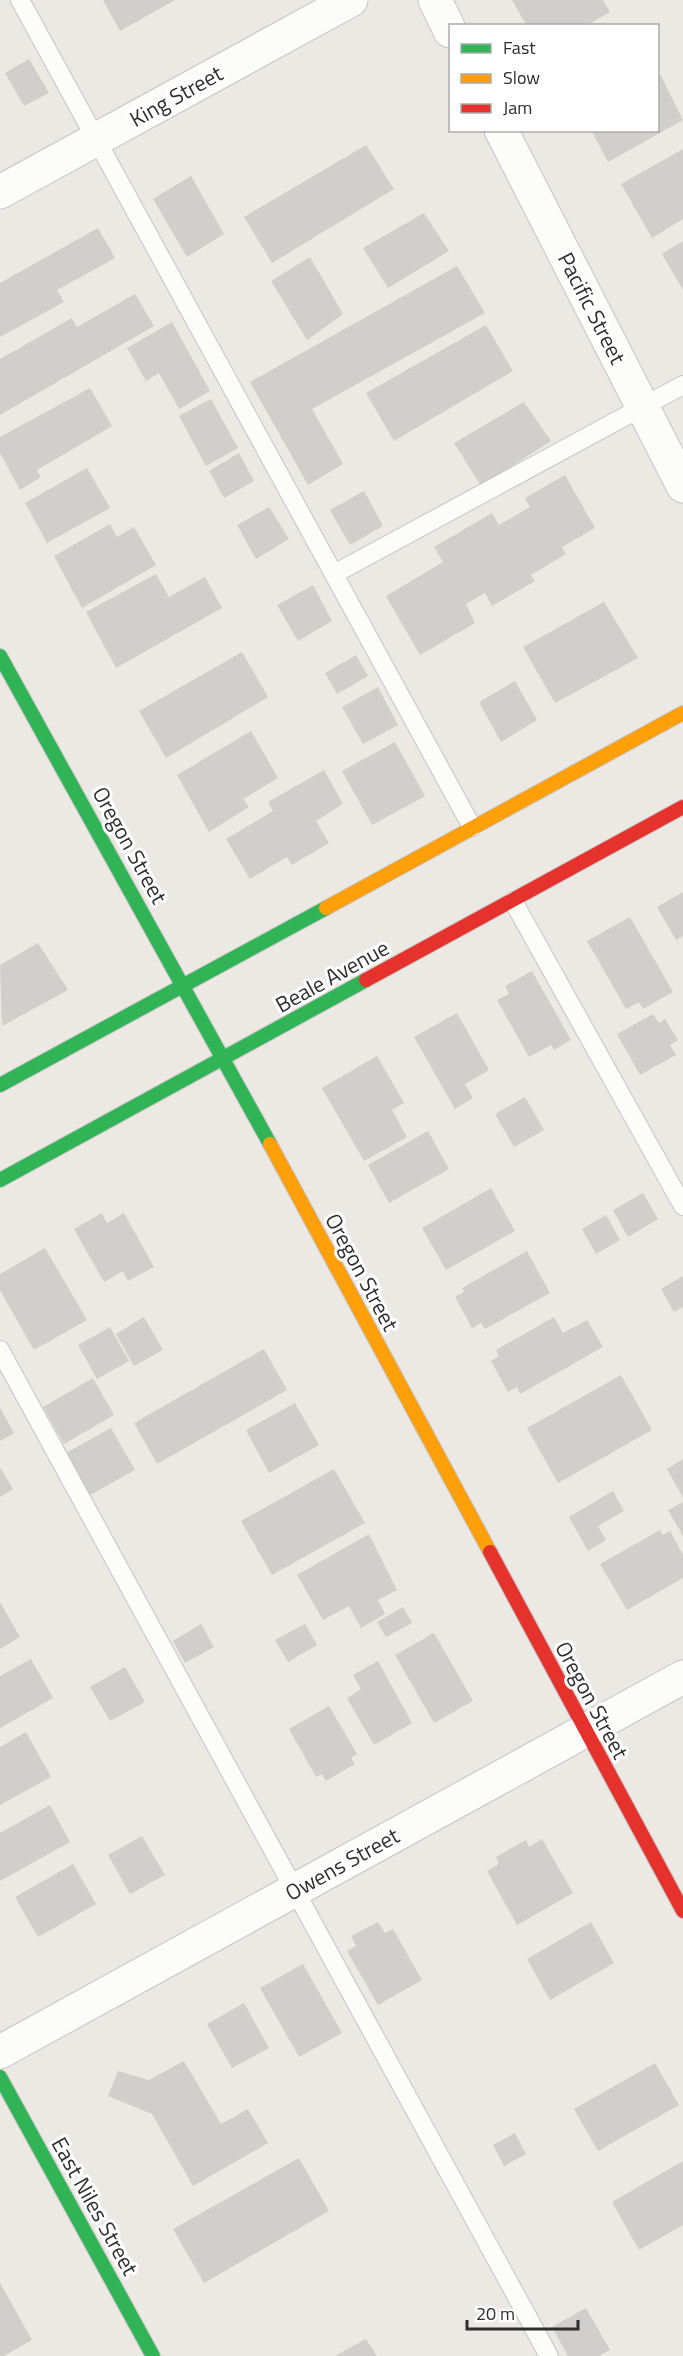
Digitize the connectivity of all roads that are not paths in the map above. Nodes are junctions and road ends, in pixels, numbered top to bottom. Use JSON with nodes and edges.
{"nodes":[{"id":1,"x":20,"y":0,"type":"edge"},
{"id":2,"x":351,"y":0,"type":"edge"},
{"id":3,"x":435,"y":0,"type":"edge"},
{"id":4,"x":449,"y":29,"type":"edge"},
{"id":5,"x":502,"y":132,"type":"edge"},
{"id":6,"x":97,"y":139,"type":"junction"},
{"id":7,"x":0,"y":192,"type":"edge"},
{"id":8,"x":683,"y":385,"type":"edge"},
{"id":9,"x":643,"y":406,"type":"junction"},
{"id":10,"x":683,"y":486,"type":"edge"},
{"id":11,"x":334,"y":574,"type":"junction"},
{"id":12,"x":0,"y":656,"type":"edge"},
{"id":13,"x":683,"y":713,"type":"edge"},
{"id":14,"x":683,"y":807,"type":"edge"},
{"id":15,"x":472,"y":828,"type":"junction"},
{"id":16,"x":513,"y":901,"type":"junction"},
{"id":17,"x":184,"y":985,"type":"junction"},
{"id":18,"x":224,"y":1059,"type":"junction"},
{"id":19,"x":0,"y":1085,"type":"edge"},
{"id":20,"x":0,"y":1180,"type":"edge"},
{"id":21,"x":683,"y":1206,"type":"edge"},
{"id":22,"x":0,"y":1350,"type":"edge"},
{"id":23,"x":683,"y":1677,"type":"edge"},
{"id":24,"x":585,"y":1731,"type":"junction"},
{"id":25,"x":295,"y":1890,"type":"junction"},
{"id":26,"x":683,"y":1911,"type":"edge"},
{"id":27,"x":0,"y":2052,"type":"edge"},
{"id":28,"x":0,"y":2077,"type":"edge"},
{"id":29,"x":153,"y":2356,"type":"edge"},
{"id":30,"x":549,"y":2356,"type":"edge"}],
"edges":[{"from":1,"to":6,"type":"lane"},
{"from":2,"to":6,"type":"street","name":"King Street"},
{"from":3,"to":4,"type":"street"},
{"from":5,"to":9,"type":"street","name":"Pacific Street"},
{"from":6,"to":7,"type":"street","name":"King Street"},
{"from":6,"to":11,"type":"lane"},
{"from":8,"to":9,"type":"lane"},
{"from":9,"to":10,"type":"street","name":"Pacific Street"},
{"from":9,"to":11,"type":"lane"},
{"from":11,"to":15,"type":"lane"},
{"from":12,"to":17,"type":"main road","name":"Oregon Street"},
{"from":13,"to":15,"type":"main road"},
{"from":14,"to":16,"type":"main road","name":"Beale Avenue"},
{"from":15,"to":17,"type":"main road"},
{"from":16,"to":18,"type":"main road","name":"Beale Avenue"},
{"from":16,"to":21,"type":"lane"},
{"from":17,"to":18,"type":"main road","name":"Oregon Street"},
{"from":17,"to":19,"type":"main road"},
{"from":18,"to":20,"type":"main road","name":"Beale Avenue"},
{"from":18,"to":24,"type":"main road","name":"Oregon Street"},
{"from":22,"to":25,"type":"lane"},
{"from":23,"to":24,"type":"street","name":"Owens Street"},
{"from":24,"to":25,"type":"street","name":"Owens Street"},
{"from":24,"to":26,"type":"main road","name":"Oregon Street"},
{"from":25,"to":27,"type":"street","name":"Owens Street"},
{"from":25,"to":30,"type":"lane"},
{"from":28,"to":29,"type":"main road","name":"East Niles Street"}]}
